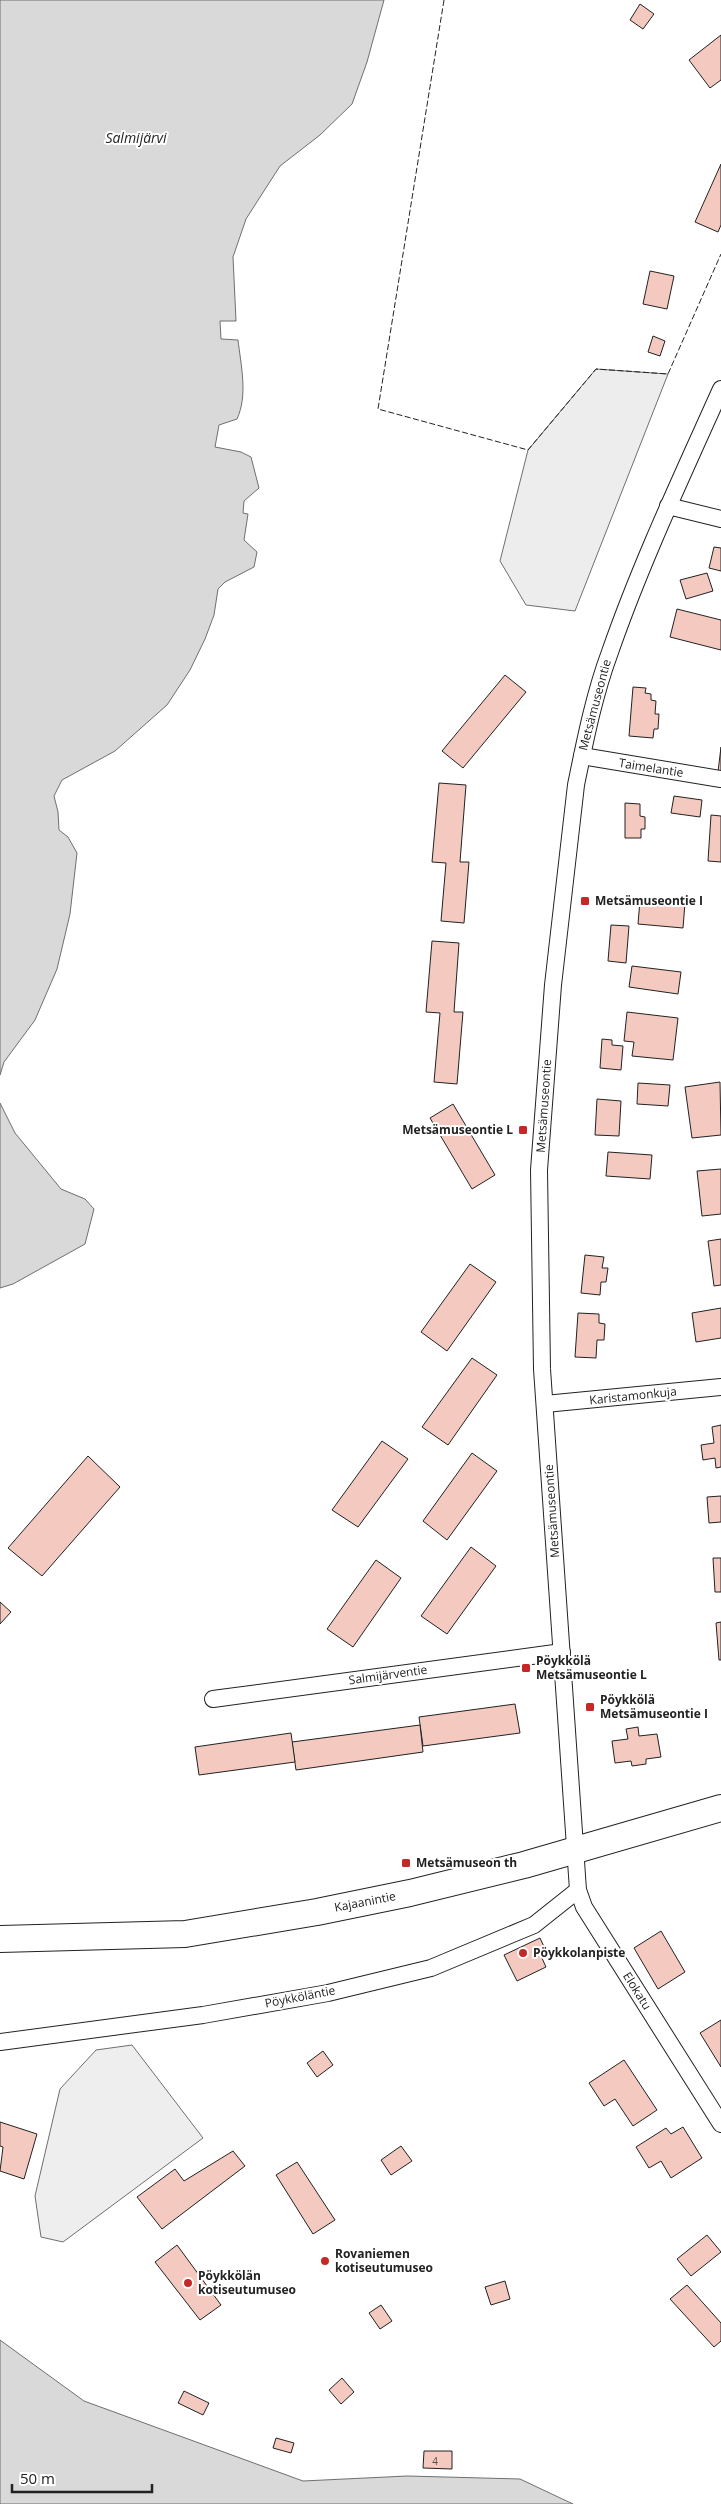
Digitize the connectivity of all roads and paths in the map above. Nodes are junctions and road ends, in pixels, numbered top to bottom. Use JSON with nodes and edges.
{"nodes":[{"id":1,"x":721,"y":389,"type":"edge"},
{"id":2,"x":668,"y":506,"type":"junction"},
{"id":3,"x":721,"y":519,"type":"edge"},
{"id":4,"x":582,"y":756,"type":"junction"},
{"id":5,"x":721,"y":778,"type":"edge"},
{"id":6,"x":721,"y":1387,"type":"edge"},
{"id":7,"x":545,"y":1404,"type":"junction"},
{"id":8,"x":562,"y":1652,"type":"junction"},
{"id":9,"x":213,"y":1698,"type":"dead end"},
{"id":10,"x":721,"y":1808,"type":"edge"},
{"id":11,"x":576,"y":1850,"type":"junction"},
{"id":12,"x":578,"y":1890,"type":"junction"},
{"id":13,"x":0,"y":1940,"type":"edge"},
{"id":14,"x":0,"y":2042,"type":"edge"},
{"id":15,"x":721,"y":2124,"type":"edge"}],
"edges":[{"from":1,"to":2,"type":"street","name":"Metsämuseontie"},
{"from":2,"to":3,"type":"street"},
{"from":2,"to":4,"type":"street","name":"Metsämuseontie"},
{"from":4,"to":5,"type":"street","name":"Taimelantie"},
{"from":4,"to":7,"type":"street","name":"Metsämuseontie"},
{"from":6,"to":7,"type":"street","name":"Karistamonkuja"},
{"from":7,"to":8,"type":"street","name":"Metsämuseontie"},
{"from":8,"to":9,"type":"street","name":"Salmijärventie"},
{"from":8,"to":11,"type":"street","name":"Metsämuseontie"},
{"from":10,"to":11,"type":"main road","name":"Kajaanintie"},
{"from":11,"to":12,"type":"street","name":"Elokatu"},
{"from":11,"to":13,"type":"main road","name":"Kajaanintie"},
{"from":12,"to":14,"type":"street","name":"Pöykköläntie"},
{"from":12,"to":15,"type":"street","name":"Elokatu"}]}
